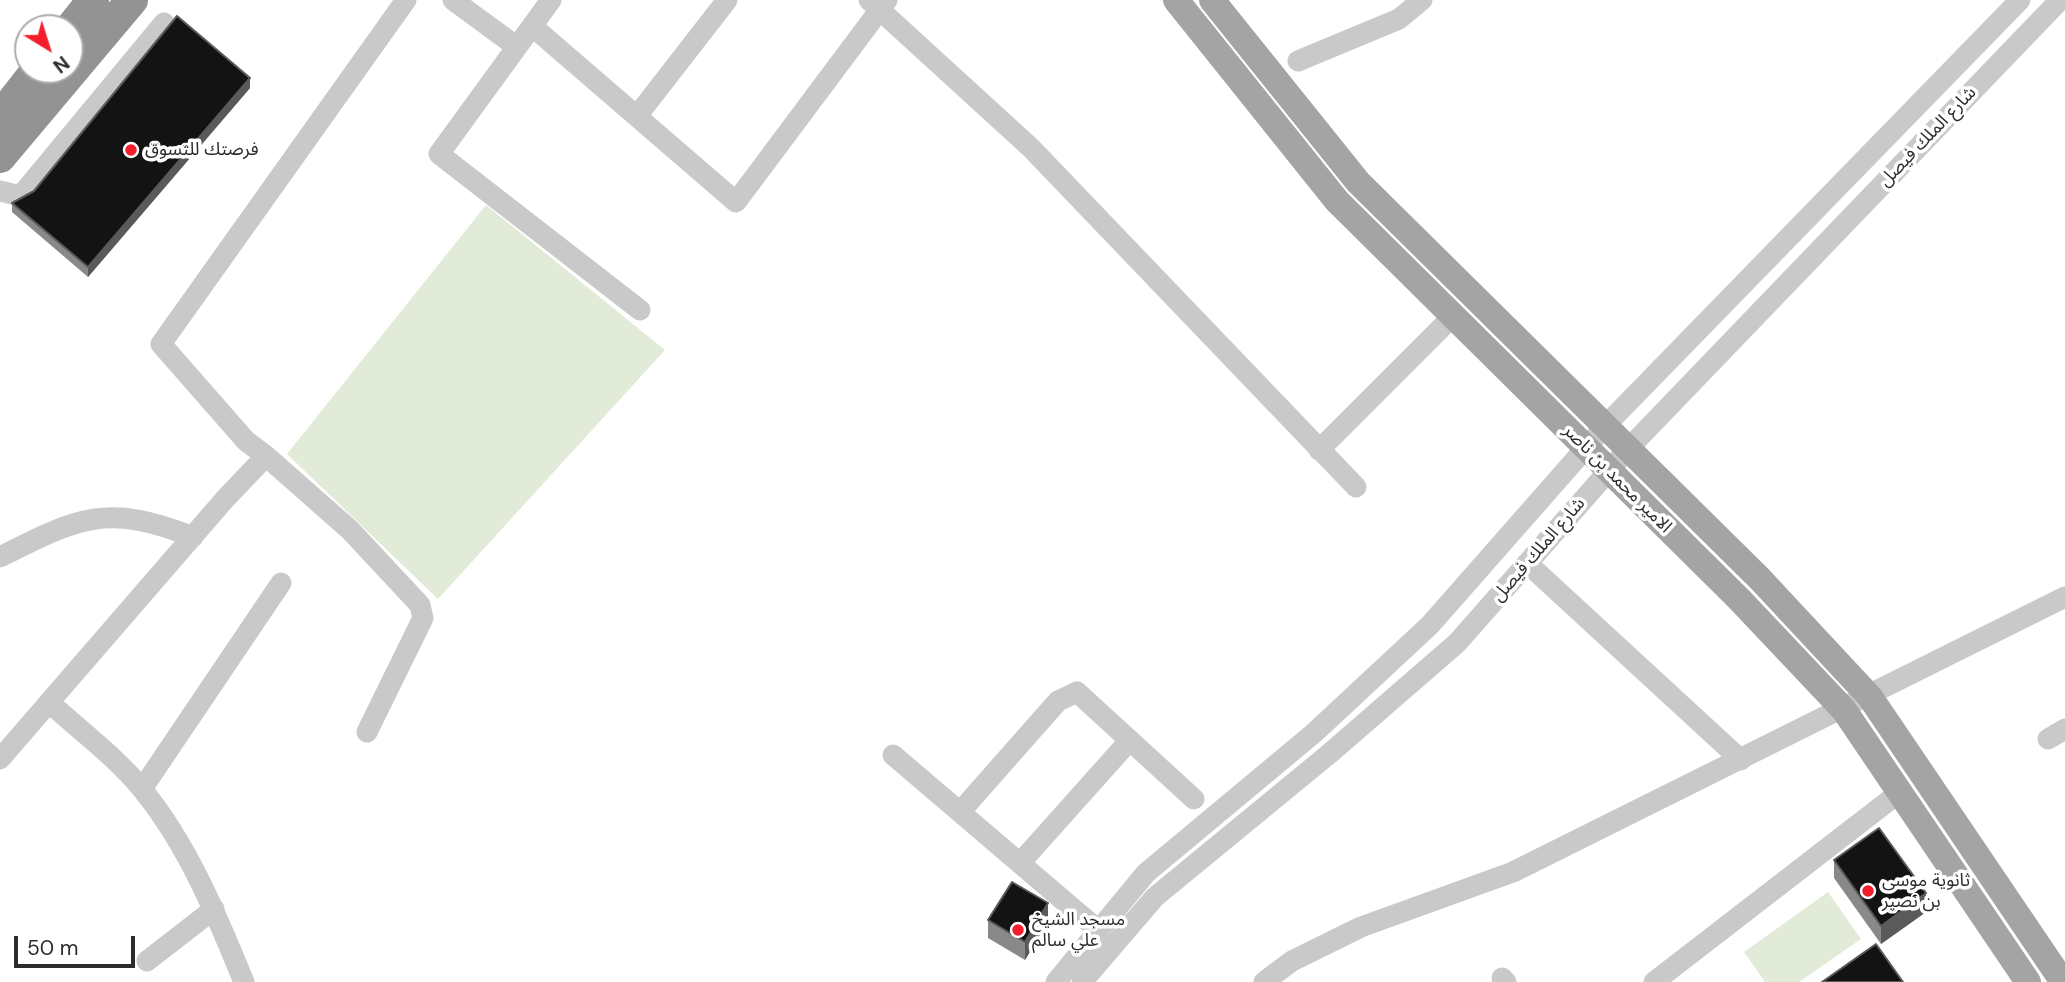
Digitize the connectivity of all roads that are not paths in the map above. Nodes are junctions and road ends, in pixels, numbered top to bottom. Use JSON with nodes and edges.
{"nodes":[{"id":1,"x":93,"y":0,"type":"edge"},
{"id":2,"x":132,"y":0,"type":"edge"},
{"id":3,"x":406,"y":0,"type":"edge"},
{"id":4,"x":453,"y":0,"type":"edge"},
{"id":5,"x":551,"y":0,"type":"edge"},
{"id":6,"x":727,"y":0,"type":"edge"},
{"id":7,"x":1176,"y":0,"type":"edge"},
{"id":8,"x":1212,"y":0,"type":"edge"},
{"id":9,"x":1422,"y":0,"type":"edge"},
{"id":10,"x":2020,"y":0,"type":"edge"},
{"id":11,"x":2060,"y":0,"type":"edge"},
{"id":12,"x":879,"y":3,"type":"edge"},
{"id":13,"x":82,"y":14,"type":"edge"},
{"id":14,"x":164,"y":23,"type":"dead end"},
{"id":15,"x":532,"y":26,"type":"junction"},
{"id":16,"x":517,"y":47,"type":"junction"},
{"id":17,"x":1298,"y":61,"type":"dead end"},
{"id":18,"x":26,"y":84,"type":"edge"},
{"id":19,"x":636,"y":116,"type":"junction"},
{"id":20,"x":0,"y":117,"type":"edge"},
{"id":21,"x":0,"y":157,"type":"edge"},
{"id":22,"x":0,"y":191,"type":"edge"},
{"id":23,"x":640,"y":310,"type":"dead end"},
{"id":24,"x":1453,"y":316,"type":"junction"},
{"id":25,"x":1605,"y":426,"type":"junction"},
{"id":26,"x":1586,"y":447,"type":"junction"},
{"id":27,"x":1628,"y":449,"type":"junction"},
{"id":28,"x":1319,"y":450,"type":"junction"},
{"id":29,"x":266,"y":456,"type":"junction"},
{"id":30,"x":1609,"y":470,"type":"junction"},
{"id":31,"x":1356,"y":487,"type":"dead end"},
{"id":32,"x":193,"y":537,"type":"junction"},
{"id":33,"x":0,"y":557,"type":"edge"},
{"id":34,"x":1527,"y":563,"type":"junction"},
{"id":35,"x":281,"y":583,"type":"dead end"},
{"id":36,"x":2065,"y":597,"type":"edge"},
{"id":37,"x":1870,"y":697,"type":"junction"},
{"id":38,"x":49,"y":702,"type":"junction"},
{"id":39,"x":1844,"y":710,"type":"junction"},
{"id":40,"x":367,"y":732,"type":"dead end"},
{"id":41,"x":1130,"y":740,"type":"junction"},
{"id":42,"x":892,"y":755,"type":"dead end"},
{"id":43,"x":0,"y":759,"type":"edge"},
{"id":44,"x":1741,"y":760,"type":"junction"},
{"id":45,"x":142,"y":789,"type":"junction"},
{"id":46,"x":1899,"y":792,"type":"junction"},
{"id":47,"x":1194,"y":799,"type":"dead end"},
{"id":48,"x":960,"y":812,"type":"junction"},
{"id":49,"x":1020,"y":863,"type":"junction"},
{"id":50,"x":214,"y":909,"type":"junction"},
{"id":51,"x":1097,"y":929,"type":"junction"},
{"id":52,"x":147,"y":961,"type":"dead end"},
{"id":53,"x":1669,"y":978,"type":"edge"},
{"id":54,"x":2063,"y":981,"type":"edge"},
{"id":55,"x":244,"y":982,"type":"edge"},
{"id":56,"x":1056,"y":982,"type":"edge"},
{"id":57,"x":1082,"y":982,"type":"edge"},
{"id":58,"x":1264,"y":982,"type":"edge"},
{"id":59,"x":2028,"y":982,"type":"edge"}],
"edges":[{"from":1,"to":13,"type":"highway"},
{"from":2,"to":21,"type":"highway"},
{"from":3,"to":29,"type":"street"},
{"from":4,"to":16,"type":"street"},
{"from":5,"to":15,"type":"street"},
{"from":6,"to":19,"type":"street"},
{"from":7,"to":24,"type":"main road","name":"الامير محمد بن ناصر"},
{"from":8,"to":25,"type":"main road","name":"الامير محمد بن ناصر"},
{"from":9,"to":17,"type":"street"},
{"from":10,"to":25,"type":"street","name":"شارع الملك فيصل"},
{"from":11,"to":27,"type":"street","name":"شارع الملك فيصل"},
{"from":12,"to":19,"type":"street"},
{"from":12,"to":28,"type":"street"},
{"from":14,"to":22,"type":"street"},
{"from":15,"to":16,"type":"street"},
{"from":15,"to":19,"type":"street"},
{"from":16,"to":23,"type":"street"},
{"from":18,"to":20,"type":"highway"},
{"from":24,"to":26,"type":"main road","name":"الامير محمد بن ناصر"},
{"from":24,"to":28,"type":"street"},
{"from":25,"to":26,"type":"street","name":"شارع الملك فيصل"},
{"from":25,"to":27,"type":"main road","name":"الامير محمد بن ناصر"},
{"from":26,"to":30,"type":"main road","name":"الامير محمد بن ناصر"},
{"from":26,"to":51,"type":"street","name":"شارع الملك فيصل"},
{"from":27,"to":30,"type":"street","name":"شارع الملك فيصل"},
{"from":27,"to":37,"type":"main road","name":"الامير محمد بن ناصر"},
{"from":28,"to":31,"type":"street"},
{"from":29,"to":32,"type":"street"},
{"from":29,"to":40,"type":"street"},
{"from":30,"to":34,"type":"street","name":"شارع الملك فيصل"},
{"from":30,"to":39,"type":"main road","name":"الامير محمد بن ناصر"},
{"from":32,"to":33,"type":"street"},
{"from":32,"to":38,"type":"street"},
{"from":34,"to":44,"type":"street"},
{"from":34,"to":57,"type":"street","name":"شارع الملك فيصل"},
{"from":35,"to":45,"type":"street"},
{"from":36,"to":37,"type":"street"},
{"from":37,"to":39,"type":"street"},
{"from":37,"to":54,"type":"main road","name":"الامير محمد بن ناصر"},
{"from":38,"to":43,"type":"street"},
{"from":38,"to":45,"type":"street"},
{"from":39,"to":44,"type":"street"},
{"from":39,"to":46,"type":"main road","name":"الامير محمد بن ناصر"},
{"from":41,"to":47,"type":"street"},
{"from":41,"to":48,"type":"street"},
{"from":41,"to":49,"type":"street"},
{"from":42,"to":48,"type":"street"},
{"from":44,"to":58,"type":"street"},
{"from":45,"to":50,"type":"street"},
{"from":46,"to":53,"type":"street"},
{"from":46,"to":59,"type":"main road","name":"الامير محمد بن ناصر"},
{"from":48,"to":49,"type":"street"},
{"from":49,"to":51,"type":"street"},
{"from":50,"to":52,"type":"street"},
{"from":50,"to":55,"type":"street"},
{"from":51,"to":56,"type":"street","name":"شارع الملك فيصل"}]}
